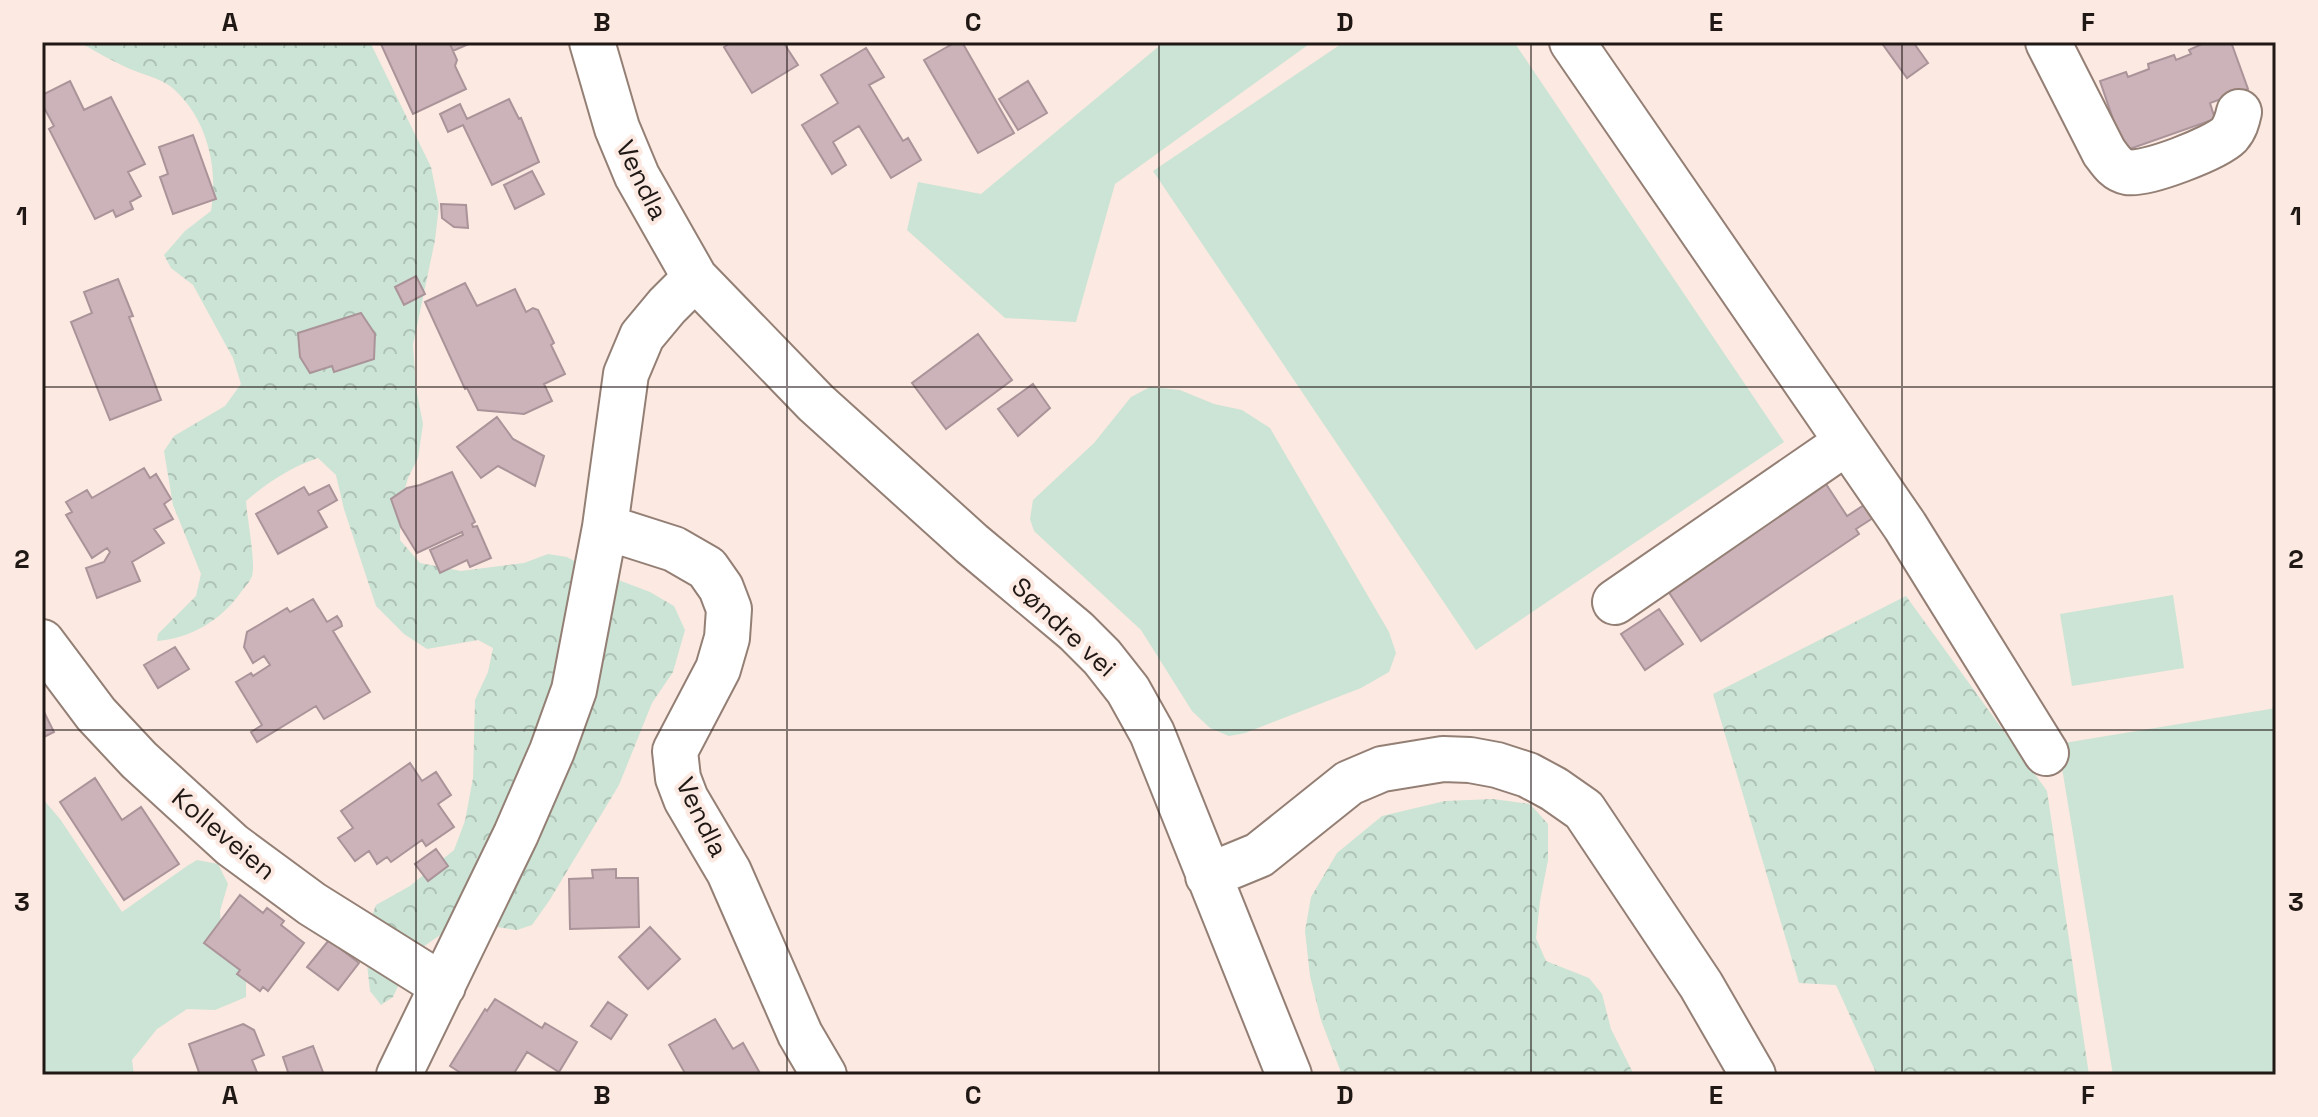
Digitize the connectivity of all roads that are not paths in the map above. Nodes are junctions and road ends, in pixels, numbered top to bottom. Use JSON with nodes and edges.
{"nodes":[{"id":1,"x":592,"y":42,"type":"edge"},
{"id":2,"x":1572,"y":42,"type":"edge"},
{"id":3,"x":2048,"y":42,"type":"edge"},
{"id":4,"x":2239,"y":112,"type":"dead end"},
{"id":5,"x":695,"y":278,"type":"junction"},
{"id":6,"x":1847,"y":442,"type":"junction"},
{"id":7,"x":605,"y":527,"type":"junction"},
{"id":8,"x":1615,"y":602,"type":"dead end"},
{"id":9,"x":42,"y":642,"type":"edge"},
{"id":10,"x":2046,"y":753,"type":"dead end"},
{"id":11,"x":1208,"y":876,"type":"junction"},
{"id":12,"x":443,"y":986,"type":"junction"},
{"id":13,"x":399,"y":1075,"type":"edge"},
{"id":14,"x":824,"y":1075,"type":"edge"},
{"id":15,"x":1289,"y":1075,"type":"edge"},
{"id":16,"x":1753,"y":1075,"type":"edge"}],
"edges":[{"from":1,"to":5,"type":"street","name":"Vendla"},
{"from":2,"to":6,"type":"street"},
{"from":3,"to":4,"type":"street"},
{"from":5,"to":7,"type":"street"},
{"from":5,"to":11,"type":"street","name":"Søndre vei"},
{"from":6,"to":8,"type":"street"},
{"from":6,"to":10,"type":"street"},
{"from":7,"to":12,"type":"street"},
{"from":7,"to":14,"type":"street","name":"Vendla"},
{"from":9,"to":12,"type":"street","name":"Kolleveien"},
{"from":11,"to":15,"type":"street","name":"Søndre vei"},
{"from":11,"to":16,"type":"street"},
{"from":12,"to":13,"type":"street"}]}
